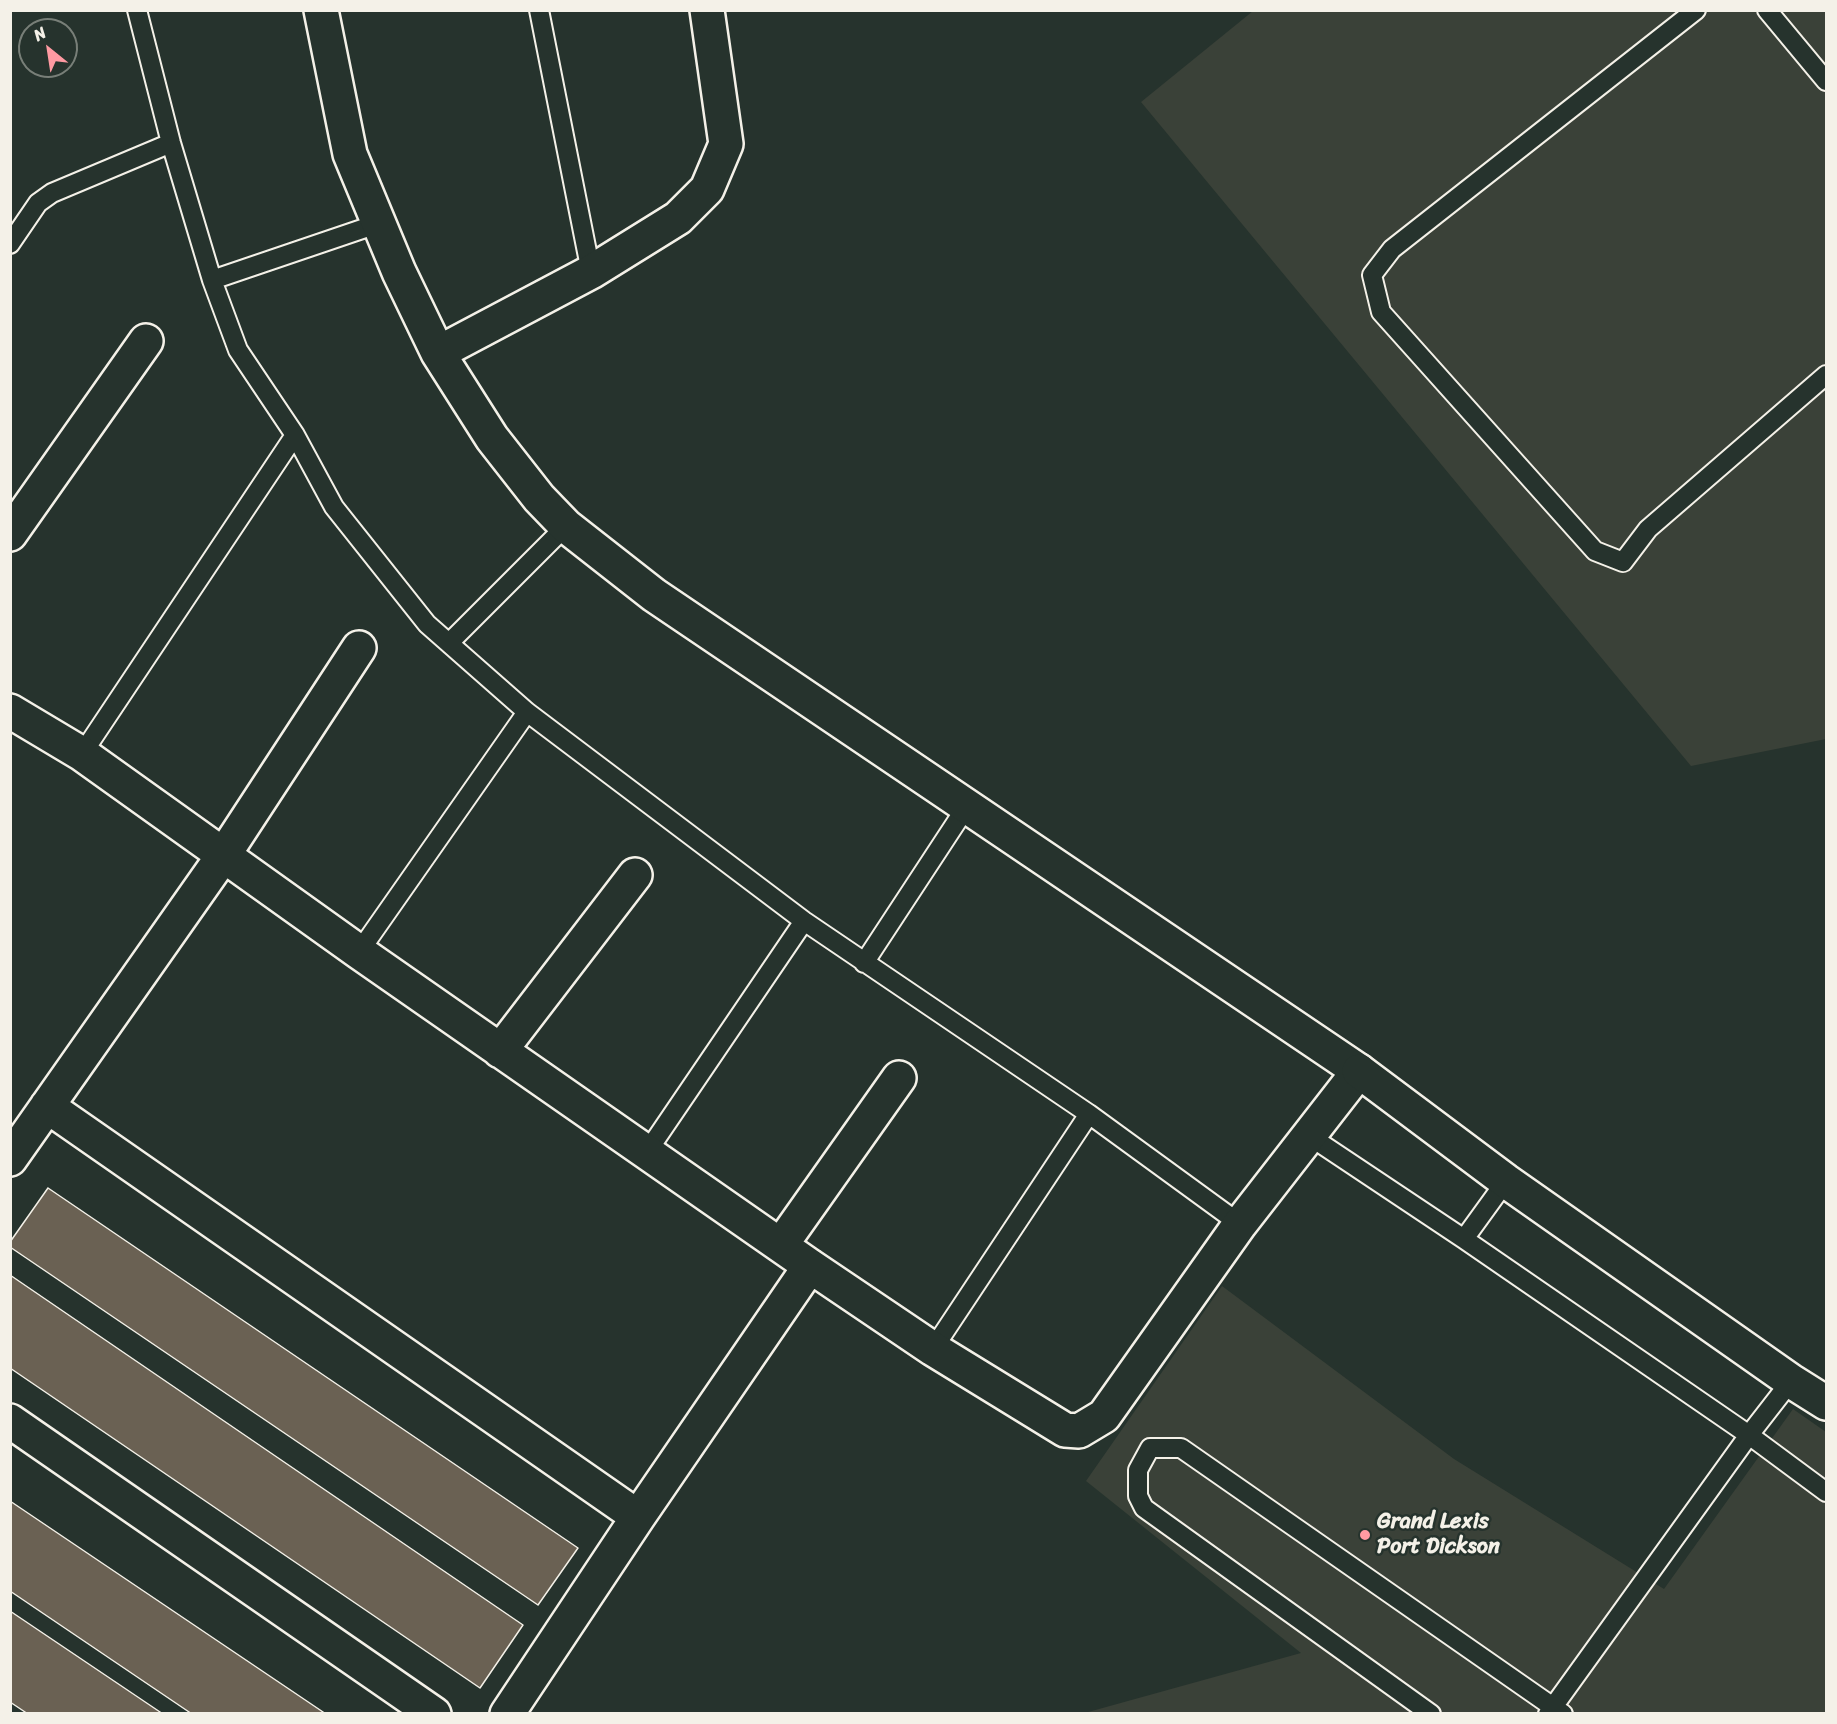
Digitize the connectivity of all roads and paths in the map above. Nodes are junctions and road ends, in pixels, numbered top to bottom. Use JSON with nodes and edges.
{"nodes":[{"id":1,"x":137,"y":10,"type":"edge"},
{"id":2,"x":321,"y":10,"type":"edge"},
{"id":3,"x":538,"y":10,"type":"edge"},
{"id":4,"x":707,"y":10,"type":"edge"},
{"id":5,"x":1696,"y":10,"type":"edge"},
{"id":6,"x":1767,"y":10,"type":"edge"},
{"id":7,"x":1827,"y":81,"type":"edge"},
{"id":8,"x":171,"y":143,"type":"junction"},
{"id":9,"x":377,"y":224,"type":"junction"},
{"id":10,"x":10,"y":244,"type":"edge"},
{"id":11,"x":591,"y":272,"type":"junction"},
{"id":12,"x":212,"y":280,"type":"junction"},
{"id":13,"x":146,"y":341,"type":"dead end"},
{"id":14,"x":438,"y":353,"type":"junction"},
{"id":15,"x":1827,"y":375,"type":"edge"},
{"id":16,"x":295,"y":435,"type":"junction"},
{"id":17,"x":566,"y":526,"type":"junction"},
{"id":18,"x":10,"y":534,"type":"edge"},
{"id":19,"x":449,"y":643,"type":"junction"},
{"id":20,"x":359,"y":648,"type":"dead end"},
{"id":21,"x":10,"y":711,"type":"edge"},
{"id":22,"x":527,"y":712,"type":"junction"},
{"id":23,"x":82,"y":754,"type":"junction"},
{"id":24,"x":967,"y":806,"type":"junction"},
{"id":25,"x":223,"y":856,"type":"junction"},
{"id":26,"x":635,"y":875,"type":"dead end"},
{"id":27,"x":804,"y":921,"type":"junction"},
{"id":28,"x":359,"y":952,"type":"junction"},
{"id":29,"x":864,"y":963,"type":"junction"},
{"id":30,"x":500,"y":1051,"type":"junction"},
{"id":31,"x":1359,"y":1071,"type":"junction"},
{"id":32,"x":899,"y":1078,"type":"dead end"},
{"id":33,"x":47,"y":1106,"type":"junction"},
{"id":34,"x":1089,"y":1114,"type":"junction"},
{"id":35,"x":1308,"y":1135,"type":"junction"},
{"id":36,"x":647,"y":1152,"type":"junction"},
{"id":37,"x":10,"y":1159,"type":"edge"},
{"id":38,"x":1506,"y":1181,"type":"junction"},
{"id":39,"x":1240,"y":1224,"type":"junction"},
{"id":40,"x":1464,"y":1239,"type":"junction"},
{"id":41,"x":781,"y":1245,"type":"junction"},
{"id":42,"x":810,"y":1266,"type":"junction"},
{"id":43,"x":933,"y":1349,"type":"junction"},
{"id":44,"x":1791,"y":1381,"type":"junction"},
{"id":45,"x":1827,"y":1403,"type":"edge"},
{"id":46,"x":10,"y":1421,"type":"edge"},
{"id":47,"x":1749,"y":1435,"type":"junction"},
{"id":48,"x":1827,"y":1492,"type":"edge"},
{"id":49,"x":638,"y":1517,"type":"junction"},
{"id":50,"x":1555,"y":1711,"type":"edge"},
{"id":51,"x":434,"y":1713,"type":"edge"},
{"id":52,"x":507,"y":1713,"type":"edge"},
{"id":53,"x":1431,"y":1713,"type":"edge"}],
"edges":[{"from":1,"to":8,"type":"lane"},
{"from":2,"to":9,"type":"street"},
{"from":3,"to":11,"type":"lane"},
{"from":4,"to":11,"type":"street"},
{"from":5,"to":15,"type":"lane"},
{"from":6,"to":7,"type":"lane"},
{"from":8,"to":10,"type":"lane"},
{"from":8,"to":12,"type":"lane"},
{"from":9,"to":12,"type":"lane"},
{"from":9,"to":14,"type":"street"},
{"from":11,"to":14,"type":"street"},
{"from":12,"to":16,"type":"lane"},
{"from":13,"to":18,"type":"street"},
{"from":14,"to":17,"type":"street"},
{"from":16,"to":19,"type":"lane"},
{"from":16,"to":23,"type":"lane"},
{"from":17,"to":19,"type":"lane"},
{"from":17,"to":24,"type":"street"},
{"from":19,"to":22,"type":"lane"},
{"from":20,"to":25,"type":"street"},
{"from":21,"to":23,"type":"street"},
{"from":22,"to":27,"type":"lane"},
{"from":22,"to":28,"type":"lane"},
{"from":23,"to":25,"type":"street"},
{"from":24,"to":29,"type":"lane"},
{"from":24,"to":31,"type":"street"},
{"from":25,"to":28,"type":"street"},
{"from":25,"to":33,"type":"street"},
{"from":26,"to":30,"type":"street"},
{"from":27,"to":29,"type":"lane"},
{"from":27,"to":36,"type":"lane"},
{"from":28,"to":30,"type":"street"},
{"from":29,"to":34,"type":"lane"},
{"from":30,"to":36,"type":"street"},
{"from":31,"to":35,"type":"street"},
{"from":31,"to":38,"type":"street"},
{"from":32,"to":41,"type":"street"},
{"from":33,"to":37,"type":"street"},
{"from":33,"to":49,"type":"street"},
{"from":34,"to":39,"type":"lane"},
{"from":34,"to":43,"type":"lane"},
{"from":35,"to":39,"type":"street"},
{"from":35,"to":40,"type":"lane"},
{"from":36,"to":41,"type":"street"},
{"from":38,"to":40,"type":"lane"},
{"from":38,"to":44,"type":"street"},
{"from":39,"to":43,"type":"street"},
{"from":40,"to":47,"type":"lane"},
{"from":41,"to":42,"type":"street"},
{"from":42,"to":43,"type":"street"},
{"from":42,"to":49,"type":"street"},
{"from":44,"to":45,"type":"street"},
{"from":44,"to":47,"type":"lane"},
{"from":46,"to":51,"type":"street"},
{"from":47,"to":48,"type":"lane"},
{"from":47,"to":50,"type":"lane"},
{"from":49,"to":52,"type":"street"},
{"from":50,"to":53,"type":"lane"}]}
